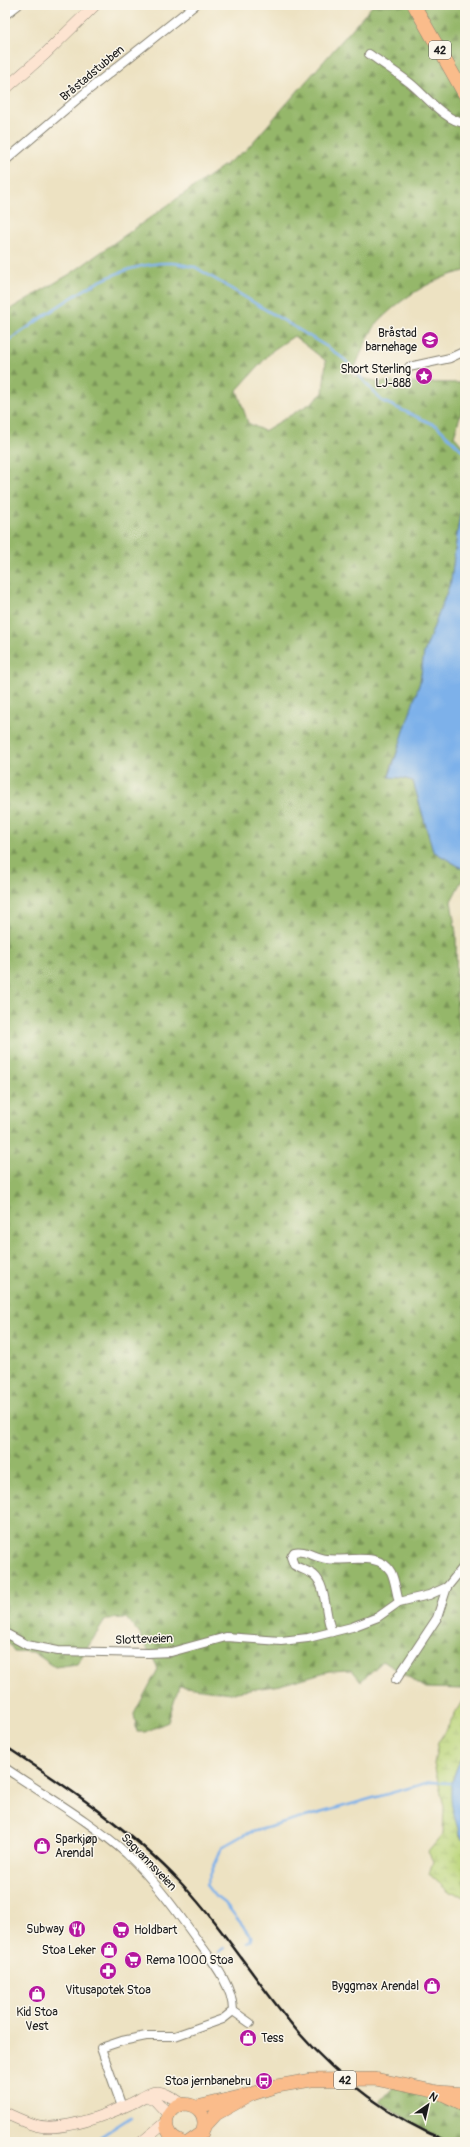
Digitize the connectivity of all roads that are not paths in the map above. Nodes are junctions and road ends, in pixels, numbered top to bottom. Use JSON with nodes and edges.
{"nodes":[{"id":1,"x":18,"y":5,"type":"edge"},
{"id":2,"x":94,"y":5,"type":"edge"},
{"id":3,"x":195,"y":5,"type":"edge"},
{"id":4,"x":414,"y":5,"type":"edge"},
{"id":5,"x":5,"y":15,"type":"edge"},
{"id":6,"x":369,"y":54,"type":"dead end"},
{"id":7,"x":5,"y":89,"type":"edge"},
{"id":8,"x":465,"y":95,"type":"edge"},
{"id":9,"x":465,"y":123,"type":"edge"},
{"id":10,"x":5,"y":161,"type":"edge"},
{"id":11,"x":465,"y":351,"type":"edge"},
{"id":12,"x":409,"y":368,"type":"dead end"},
{"id":13,"x":465,"y":1565,"type":"edge"},
{"id":14,"x":447,"y":1587,"type":"junction"},
{"id":15,"x":399,"y":1602,"type":"junction"},
{"id":16,"x":332,"y":1632,"type":"junction"},
{"id":17,"x":5,"y":1633,"type":"edge"},
{"id":18,"x":396,"y":1680,"type":"dead end"},
{"id":19,"x":5,"y":1768,"type":"edge"},
{"id":20,"x":233,"y":2011,"type":"junction"},
{"id":21,"x":250,"y":2023,"type":"dead end"},
{"id":22,"x":438,"y":2092,"type":"junction"},
{"id":23,"x":252,"y":2094,"type":"junction"},
{"id":24,"x":465,"y":2094,"type":"edge"},
{"id":25,"x":146,"y":2096,"type":"junction"},
{"id":26,"x":182,"y":2104,"type":"junction"},
{"id":27,"x":465,"y":2105,"type":"edge"},
{"id":28,"x":197,"y":2107,"type":"junction"},
{"id":29,"x":122,"y":2108,"type":"junction"},
{"id":30,"x":5,"y":2113,"type":"edge"},
{"id":31,"x":167,"y":2118,"type":"junction"},
{"id":32,"x":204,"y":2134,"type":"edge"},
{"id":33,"x":142,"y":2142,"type":"edge"},
{"id":34,"x":181,"y":2142,"type":"edge"},
{"id":35,"x":190,"y":2142,"type":"edge"}],
"edges":[{"from":1,"to":5,"type":"street"},
{"from":2,"to":7,"type":"street"},
{"from":3,"to":10,"type":"street","name":"Bråstadstubben"},
{"from":4,"to":8,"type":"main road","number":"42"},
{"from":6,"to":9,"type":"street"},
{"from":11,"to":12,"type":"street"},
{"from":13,"to":14,"type":"street","name":"Slotteveien"},
{"from":14,"to":15,"type":"street","name":"Slotteveien"},
{"from":14,"to":18,"type":"street","name":"Slotteveien"},
{"from":15,"to":16,"type":"street","name":"Slotteveien"},
{"from":15,"to":16,"type":"street"},
{"from":16,"to":17,"type":"street","name":"Slotteveien"},
{"from":19,"to":20,"type":"street","name":"Sagvannsveien"},
{"from":20,"to":21,"type":"street"},
{"from":20,"to":29,"type":"street"},
{"from":22,"to":23,"type":"main road","number":"42"},
{"from":22,"to":24,"type":"main road","number":"42"},
{"from":22,"to":27,"type":"main road","number":"42"},
{"from":23,"to":28,"type":"main road","number":"42"},
{"from":23,"to":32,"type":"main road","number":"42"},
{"from":25,"to":26,"type":"street"},
{"from":25,"to":29,"type":"street"},
{"from":25,"to":31,"type":"street"},
{"from":26,"to":28,"type":"main road","number":"42"},
{"from":26,"to":31,"type":"main road"},
{"from":28,"to":32,"type":"main road"},
{"from":29,"to":30,"type":"street"},
{"from":31,"to":33,"type":"street"},
{"from":31,"to":34,"type":"main road"},
{"from":32,"to":35,"type":"main road","number":"42"}]}
